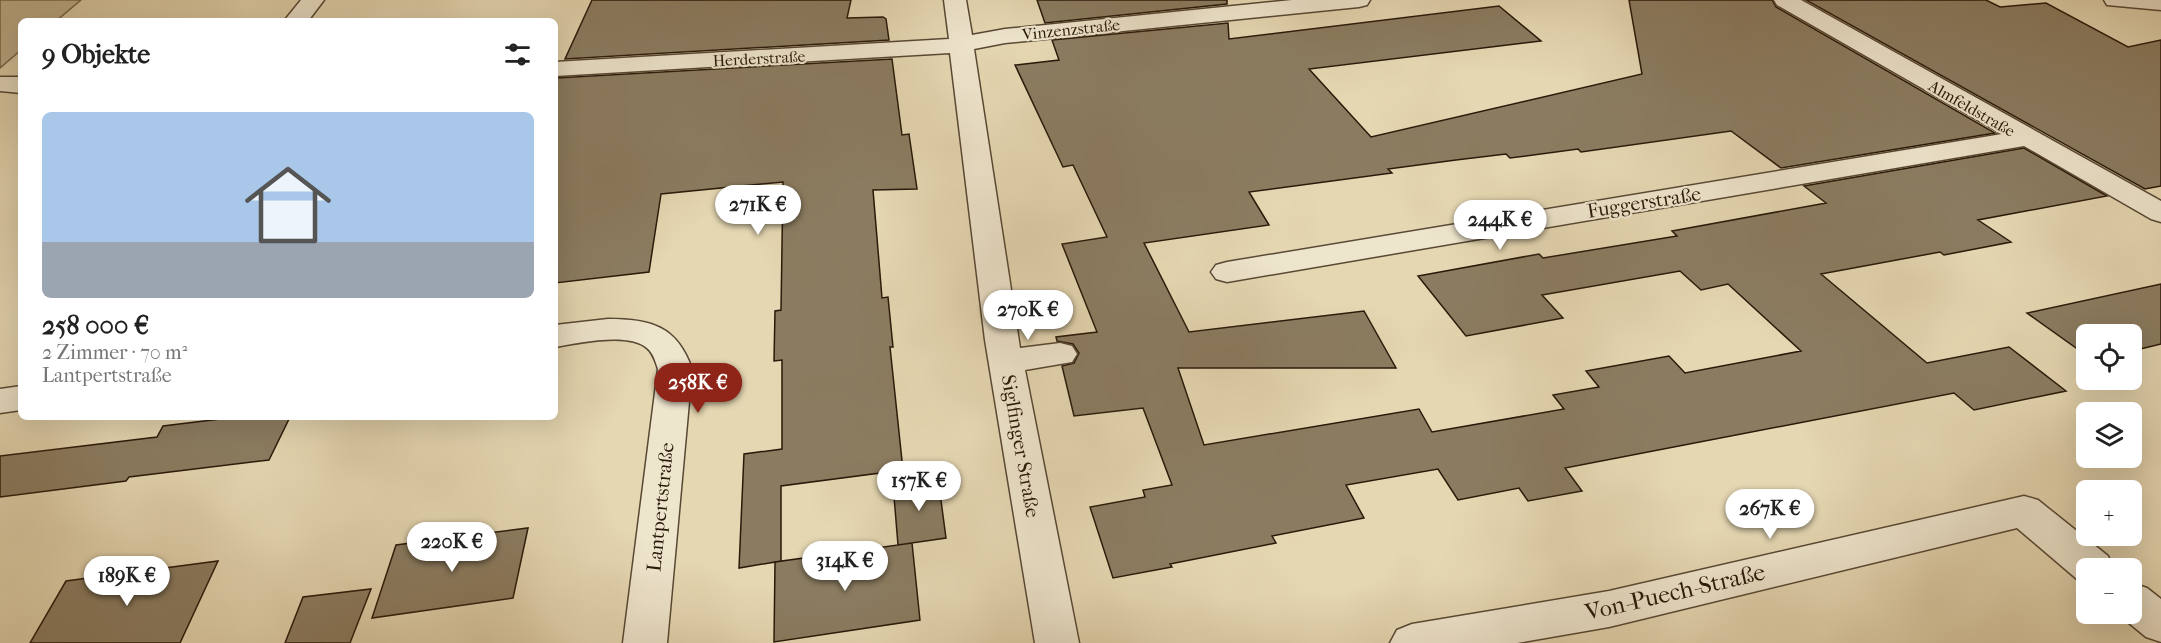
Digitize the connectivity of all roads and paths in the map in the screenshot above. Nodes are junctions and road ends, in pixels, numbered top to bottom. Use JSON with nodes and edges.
{"nodes":[{"id":1,"x":313,"y":0,"type":"edge"},
{"id":2,"x":955,"y":0,"type":"edge"},
{"id":3,"x":1359,"y":0,"type":"edge"},
{"id":4,"x":1785,"y":0,"type":"edge"},
{"id":5,"x":2127,"y":1,"type":"edge"},
{"id":6,"x":2161,"y":3,"type":"edge"},
{"id":7,"x":2161,"y":17,"type":"edge"},
{"id":8,"x":298,"y":18,"type":"edge"},
{"id":9,"x":962,"y":44,"type":"junction"},
{"id":10,"x":558,"y":69,"type":"edge"},
{"id":11,"x":2026,"y":138,"type":"junction"},
{"id":12,"x":2161,"y":213,"type":"edge"},
{"id":13,"x":1227,"y":272,"type":"dead end"},
{"id":14,"x":558,"y":336,"type":"edge"},
{"id":15,"x":1060,"y":354,"type":"dead end"},
{"id":16,"x":1006,"y":361,"type":"junction"},
{"id":17,"x":18,"y":398,"type":"edge"},
{"id":18,"x":0,"y":400,"type":"edge"},
{"id":19,"x":2081,"y":558,"type":"edge"},
{"id":20,"x":2142,"y":608,"type":"edge"},
{"id":21,"x":2161,"y":624,"type":"edge"},
{"id":22,"x":645,"y":643,"type":"edge"},
{"id":23,"x":1057,"y":643,"type":"edge"},
{"id":24,"x":1412,"y":643,"type":"edge"}],
"edges":[{"from":1,"to":8,"type":"street"},
{"from":2,"to":9,"type":"street","name":"Siglfinger Straße"},
{"from":3,"to":9,"type":"street","name":"Vinzenzstraße"},
{"from":4,"to":11,"type":"street","name":"Almfeldstraße"},
{"from":5,"to":6,"type":"street"},
{"from":5,"to":7,"type":"street"},
{"from":9,"to":10,"type":"street","name":"Herderstraße"},
{"from":9,"to":16,"type":"street","name":"Siglfinger Straße"},
{"from":11,"to":12,"type":"street","name":"Almfeldstraße"},
{"from":11,"to":13,"type":"street","name":"Fuggerstraße"},
{"from":14,"to":22,"type":"street","name":"Lantpertstraße"},
{"from":15,"to":16,"type":"street"},
{"from":16,"to":23,"type":"street","name":"Siglfinger Straße"},
{"from":17,"to":18,"type":"street"},
{"from":19,"to":24,"type":"street","name":"Von-Puech-Straße"},
{"from":20,"to":21,"type":"street"}]}
